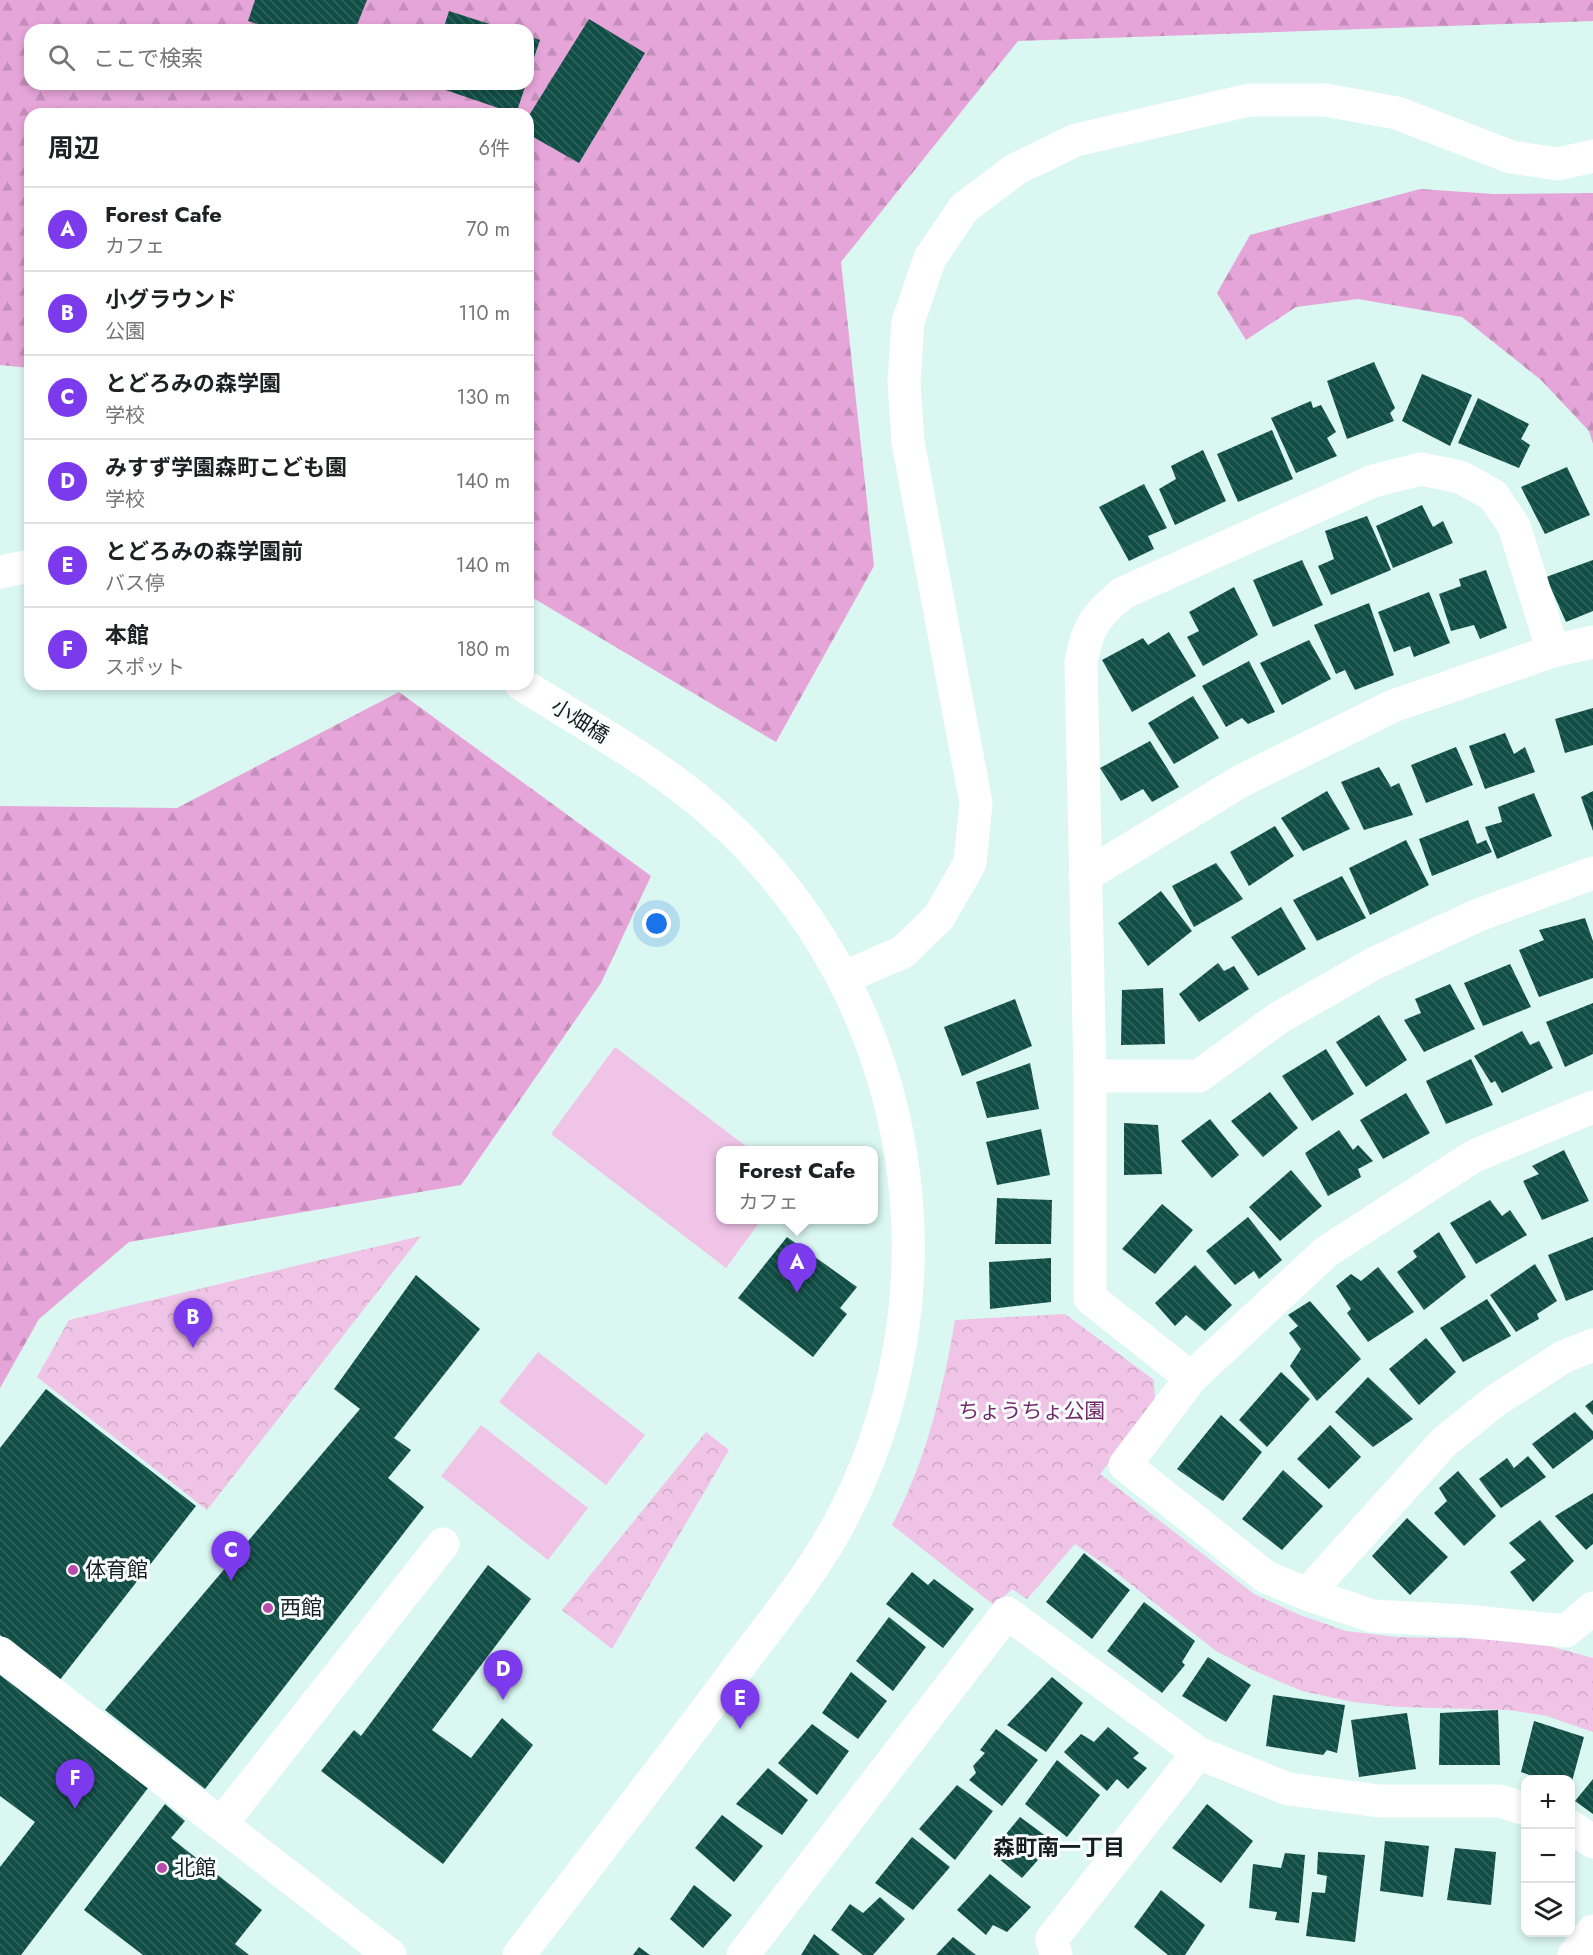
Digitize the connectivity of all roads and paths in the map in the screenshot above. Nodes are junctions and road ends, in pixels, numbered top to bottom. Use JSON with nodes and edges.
{"nodes":[{"id":1,"x":1593,"y":156,"type":"edge"},
{"id":2,"x":24,"y":567,"type":"edge"},
{"id":3,"x":0,"y":572,"type":"edge"},
{"id":4,"x":1593,"y":642,"type":"edge"},
{"id":5,"x":1553,"y":651,"type":"junction"},
{"id":6,"x":530,"y":690,"type":"edge"},
{"id":7,"x":1593,"y":873,"type":"edge"},
{"id":8,"x":1085,"y":876,"type":"junction"},
{"id":9,"x":843,"y":978,"type":"junction"},
{"id":10,"x":1090,"y":1076,"type":"junction"},
{"id":11,"x":1593,"y":1107,"type":"edge"},
{"id":12,"x":1593,"y":1345,"type":"edge"},
{"id":13,"x":1191,"y":1378,"type":"junction"},
{"id":14,"x":443,"y":1544,"type":"dead end"},
{"id":15,"x":1307,"y":1594,"type":"junction"},
{"id":16,"x":1593,"y":1608,"type":"edge"},
{"id":17,"x":0,"y":1653,"type":"edge"},
{"id":18,"x":1198,"y":1753,"type":"junction"},
{"id":19,"x":1521,"y":1808,"type":"edge"},
{"id":20,"x":221,"y":1824,"type":"junction"},
{"id":21,"x":1574,"y":1829,"type":"edge"},
{"id":22,"x":1593,"y":1842,"type":"edge"},
{"id":23,"x":1593,"y":1931,"type":"edge"},
{"id":24,"x":390,"y":1955,"type":"edge"},
{"id":25,"x":519,"y":1955,"type":"edge"},
{"id":26,"x":743,"y":1955,"type":"edge"},
{"id":27,"x":1056,"y":1955,"type":"edge"},
{"id":28,"x":1574,"y":1955,"type":"edge"}],
"edges":[{"from":1,"to":9,"type":"street"},
{"from":2,"to":3,"type":"street"},
{"from":4,"to":5,"type":"street"},
{"from":5,"to":8,"type":"street"},
{"from":5,"to":8,"type":"street"},
{"from":6,"to":9,"type":"street","name":"小畑橋"},
{"from":7,"to":10,"type":"street"},
{"from":8,"to":10,"type":"street"},
{"from":9,"to":25,"type":"street","name":"小畑橋"},
{"from":10,"to":13,"type":"street"},
{"from":11,"to":13,"type":"street"},
{"from":12,"to":15,"type":"street"},
{"from":13,"to":15,"type":"street"},
{"from":14,"to":20,"type":"street"},
{"from":15,"to":16,"type":"street"},
{"from":17,"to":20,"type":"street"},
{"from":18,"to":19,"type":"street"},
{"from":18,"to":26,"type":"street"},
{"from":18,"to":27,"type":"street"},
{"from":20,"to":24,"type":"street"},
{"from":21,"to":22,"type":"street"},
{"from":23,"to":28,"type":"street"}]}
